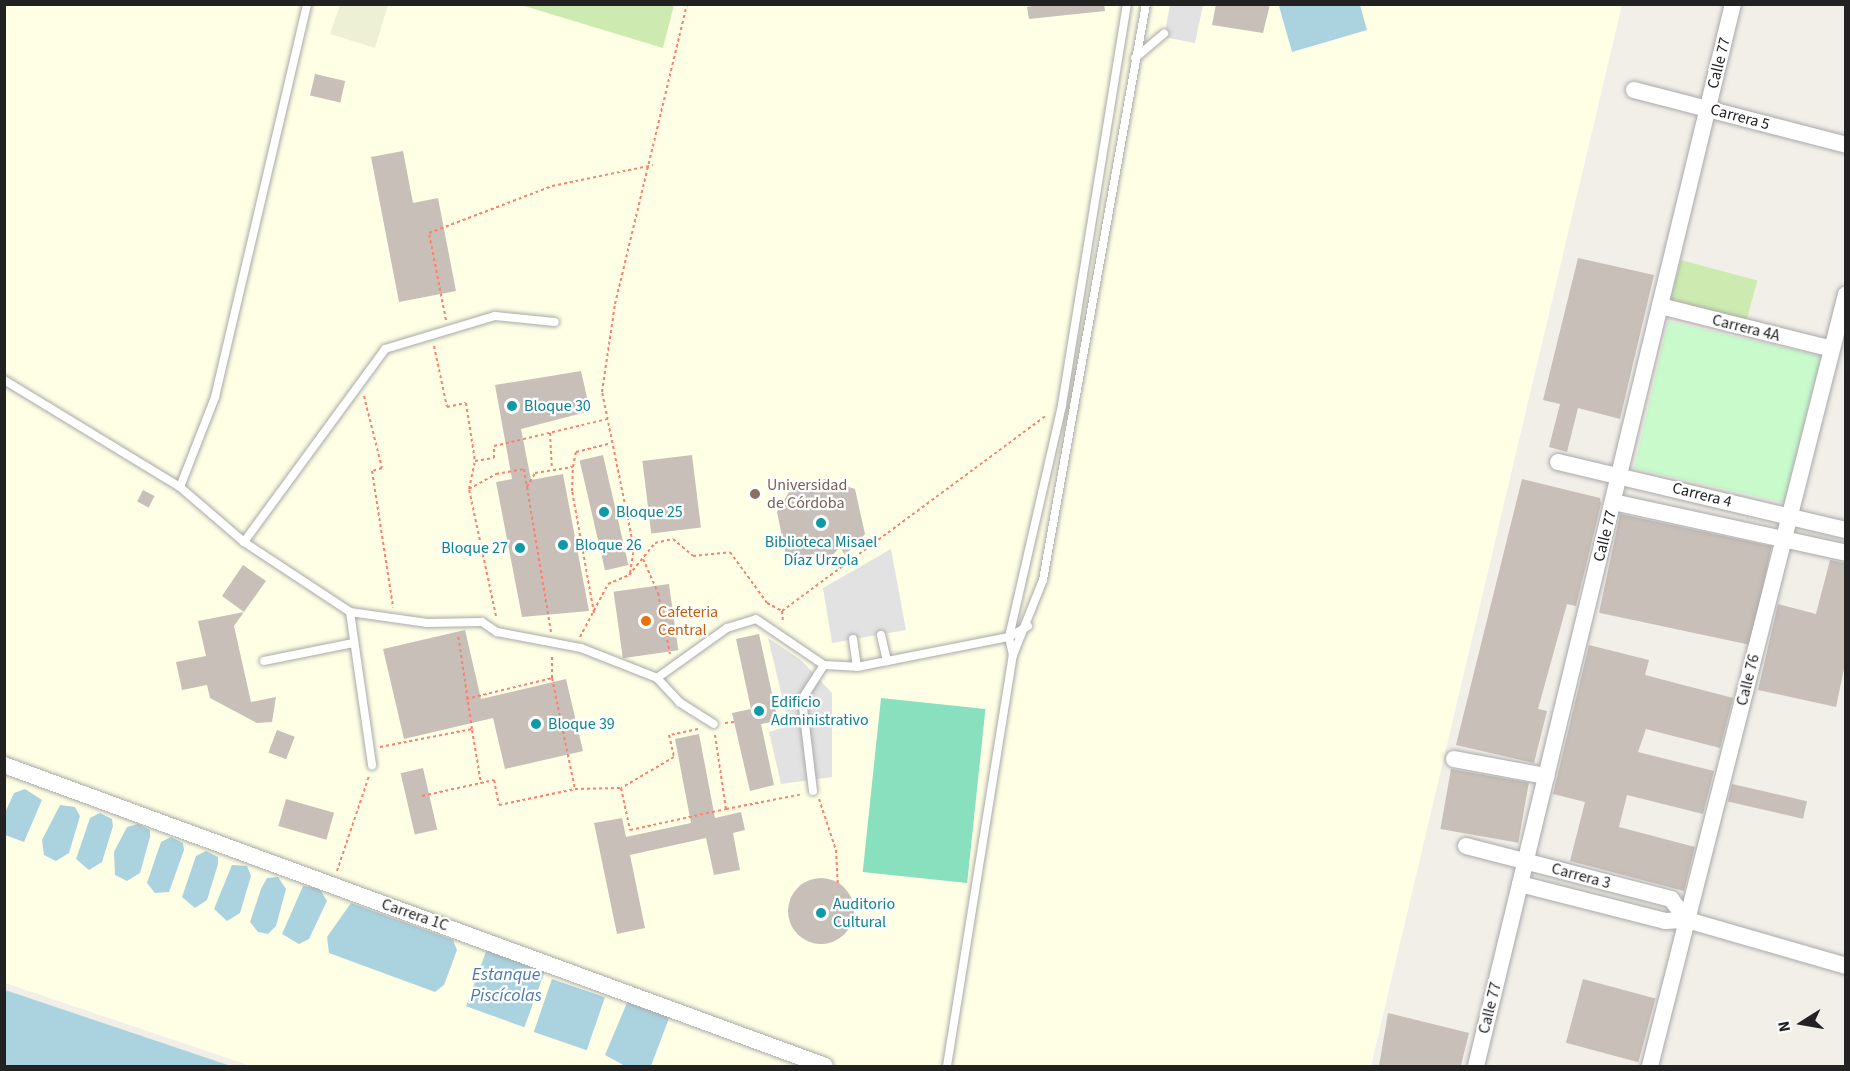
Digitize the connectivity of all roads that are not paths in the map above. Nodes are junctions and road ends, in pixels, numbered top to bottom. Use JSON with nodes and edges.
{"nodes":[{"id":1,"x":307,"y":4,"type":"edge"},
{"id":2,"x":1127,"y":4,"type":"edge"},
{"id":3,"x":1146,"y":4,"type":"edge"},
{"id":4,"x":1733,"y":4,"type":"edge"},
{"id":5,"x":1164,"y":34,"type":"dead end"},
{"id":6,"x":1135,"y":58,"type":"junction"},
{"id":7,"x":1116,"y":71,"type":"junction"},
{"id":8,"x":1132,"y":73,"type":"junction"},
{"id":9,"x":1634,"y":90,"type":"dead end"},
{"id":10,"x":1708,"y":109,"type":"junction"},
{"id":11,"x":1845,"y":145,"type":"edge"},
{"id":12,"x":1089,"y":238,"type":"junction"},
{"id":13,"x":1103,"y":239,"type":"junction"},
{"id":14,"x":1845,"y":294,"type":"edge"},
{"id":15,"x":1660,"y":306,"type":"junction"},
{"id":16,"x":555,"y":322,"type":"dead end"},
{"id":17,"x":1832,"y":349,"type":"junction"},
{"id":18,"x":4,"y":380,"type":"edge"},
{"id":19,"x":1558,"y":462,"type":"dead end"},
{"id":20,"x":1619,"y":475,"type":"junction"},
{"id":21,"x":180,"y":487,"type":"junction"},
{"id":22,"x":1613,"y":502,"type":"junction"},
{"id":23,"x":1790,"y":516,"type":"junction"},
{"id":24,"x":1845,"y":530,"type":"edge"},
{"id":25,"x":1784,"y":540,"type":"junction"},
{"id":26,"x":244,"y":542,"type":"junction"},
{"id":27,"x":1845,"y":553,"type":"edge"},
{"id":28,"x":350,"y":612,"type":"junction"},
{"id":29,"x":1028,"y":626,"type":"junction"},
{"id":30,"x":881,"y":635,"type":"dead end"},
{"id":31,"x":1009,"y":636,"type":"junction"},
{"id":32,"x":853,"y":639,"type":"dead end"},
{"id":33,"x":353,"y":643,"type":"junction"},
{"id":34,"x":1013,"y":655,"type":"junction"},
{"id":35,"x":264,"y":661,"type":"dead end"},
{"id":36,"x":887,"y":661,"type":"junction"},
{"id":37,"x":824,"y":665,"type":"junction"},
{"id":38,"x":857,"y":667,"type":"junction"},
{"id":39,"x":657,"y":678,"type":"junction"},
{"id":40,"x":714,"y":724,"type":"road end"},
{"id":41,"x":1454,"y":759,"type":"dead end"},
{"id":42,"x":4,"y":765,"type":"edge"},
{"id":43,"x":372,"y":765,"type":"road end"},
{"id":44,"x":1546,"y":776,"type":"junction"},
{"id":45,"x":813,"y":791,"type":"road end"},
{"id":46,"x":1466,"y":846,"type":"dead end"},
{"id":47,"x":1526,"y":861,"type":"junction"},
{"id":48,"x":1520,"y":884,"type":"junction"},
{"id":49,"x":1687,"y":920,"type":"junction"},
{"id":50,"x":1845,"y":966,"type":"edge"},
{"id":51,"x":825,"y":1066,"type":"edge"},
{"id":52,"x":947,"y":1066,"type":"edge"},
{"id":53,"x":1476,"y":1066,"type":"edge"},
{"id":54,"x":1650,"y":1066,"type":"edge"}],
"edges":[{"from":1,"to":21,"type":"lane"},
{"from":2,"to":7,"type":"lane"},
{"from":3,"to":6,"type":"lane"},
{"from":4,"to":10,"type":"street","name":"Calle 77"},
{"from":5,"to":6,"type":"lane"},
{"from":6,"to":8,"type":"lane"},
{"from":7,"to":8,"type":"lane"},
{"from":7,"to":12,"type":"lane"},
{"from":8,"to":13,"type":"lane"},
{"from":9,"to":10,"type":"street","name":"Carrera 5"},
{"from":10,"to":11,"type":"street","name":"Carrera 5"},
{"from":10,"to":15,"type":"street","name":"Calle 77"},
{"from":12,"to":13,"type":"lane"},
{"from":12,"to":31,"type":"lane"},
{"from":13,"to":29,"type":"lane"},
{"from":14,"to":17,"type":"street","name":"Calle 76"},
{"from":15,"to":17,"type":"street","name":"Carrera 4A"},
{"from":15,"to":20,"type":"street","name":"Calle 77"},
{"from":16,"to":26,"type":"lane"},
{"from":17,"to":23,"type":"street","name":"Calle 76"},
{"from":18,"to":21,"type":"lane"},
{"from":19,"to":20,"type":"street","name":"Carrera 4"},
{"from":20,"to":22,"type":"street","name":"Calle 77"},
{"from":20,"to":23,"type":"street","name":"Carrera 4"},
{"from":21,"to":26,"type":"lane"},
{"from":22,"to":25,"type":"street","name":"Carrera 4"},
{"from":22,"to":44,"type":"street","name":"Calle 77"},
{"from":23,"to":24,"type":"street","name":"Carrera 4"},
{"from":23,"to":25,"type":"street","name":"Calle 76"},
{"from":25,"to":27,"type":"street","name":"Carrera 4"},
{"from":25,"to":49,"type":"street","name":"Calle 76"},
{"from":26,"to":28,"type":"lane"},
{"from":28,"to":33,"type":"lane"},
{"from":28,"to":39,"type":"lane"},
{"from":29,"to":31,"type":"lane"},
{"from":29,"to":34,"type":"lane"},
{"from":30,"to":36,"type":"lane"},
{"from":31,"to":34,"type":"lane"},
{"from":31,"to":36,"type":"lane"},
{"from":32,"to":38,"type":"lane"},
{"from":33,"to":35,"type":"lane"},
{"from":33,"to":43,"type":"lane"},
{"from":34,"to":52,"type":"lane"},
{"from":36,"to":38,"type":"lane"},
{"from":37,"to":38,"type":"lane"},
{"from":37,"to":39,"type":"lane"},
{"from":37,"to":45,"type":"lane"},
{"from":39,"to":40,"type":"lane"},
{"from":41,"to":44,"type":"street"},
{"from":42,"to":51,"type":"street","name":"Carrera 1C"},
{"from":44,"to":47,"type":"street","name":"Calle 77"},
{"from":46,"to":47,"type":"street","name":"Carrera 3"},
{"from":47,"to":48,"type":"street","name":"Calle 77"},
{"from":47,"to":49,"type":"street","name":"Carrera 3"},
{"from":48,"to":49,"type":"street","name":"Carrera 3"},
{"from":48,"to":53,"type":"street","name":"Calle 77"},
{"from":49,"to":50,"type":"street","name":"Carrera 3"},
{"from":49,"to":54,"type":"street","name":"Calle 76"}]}
